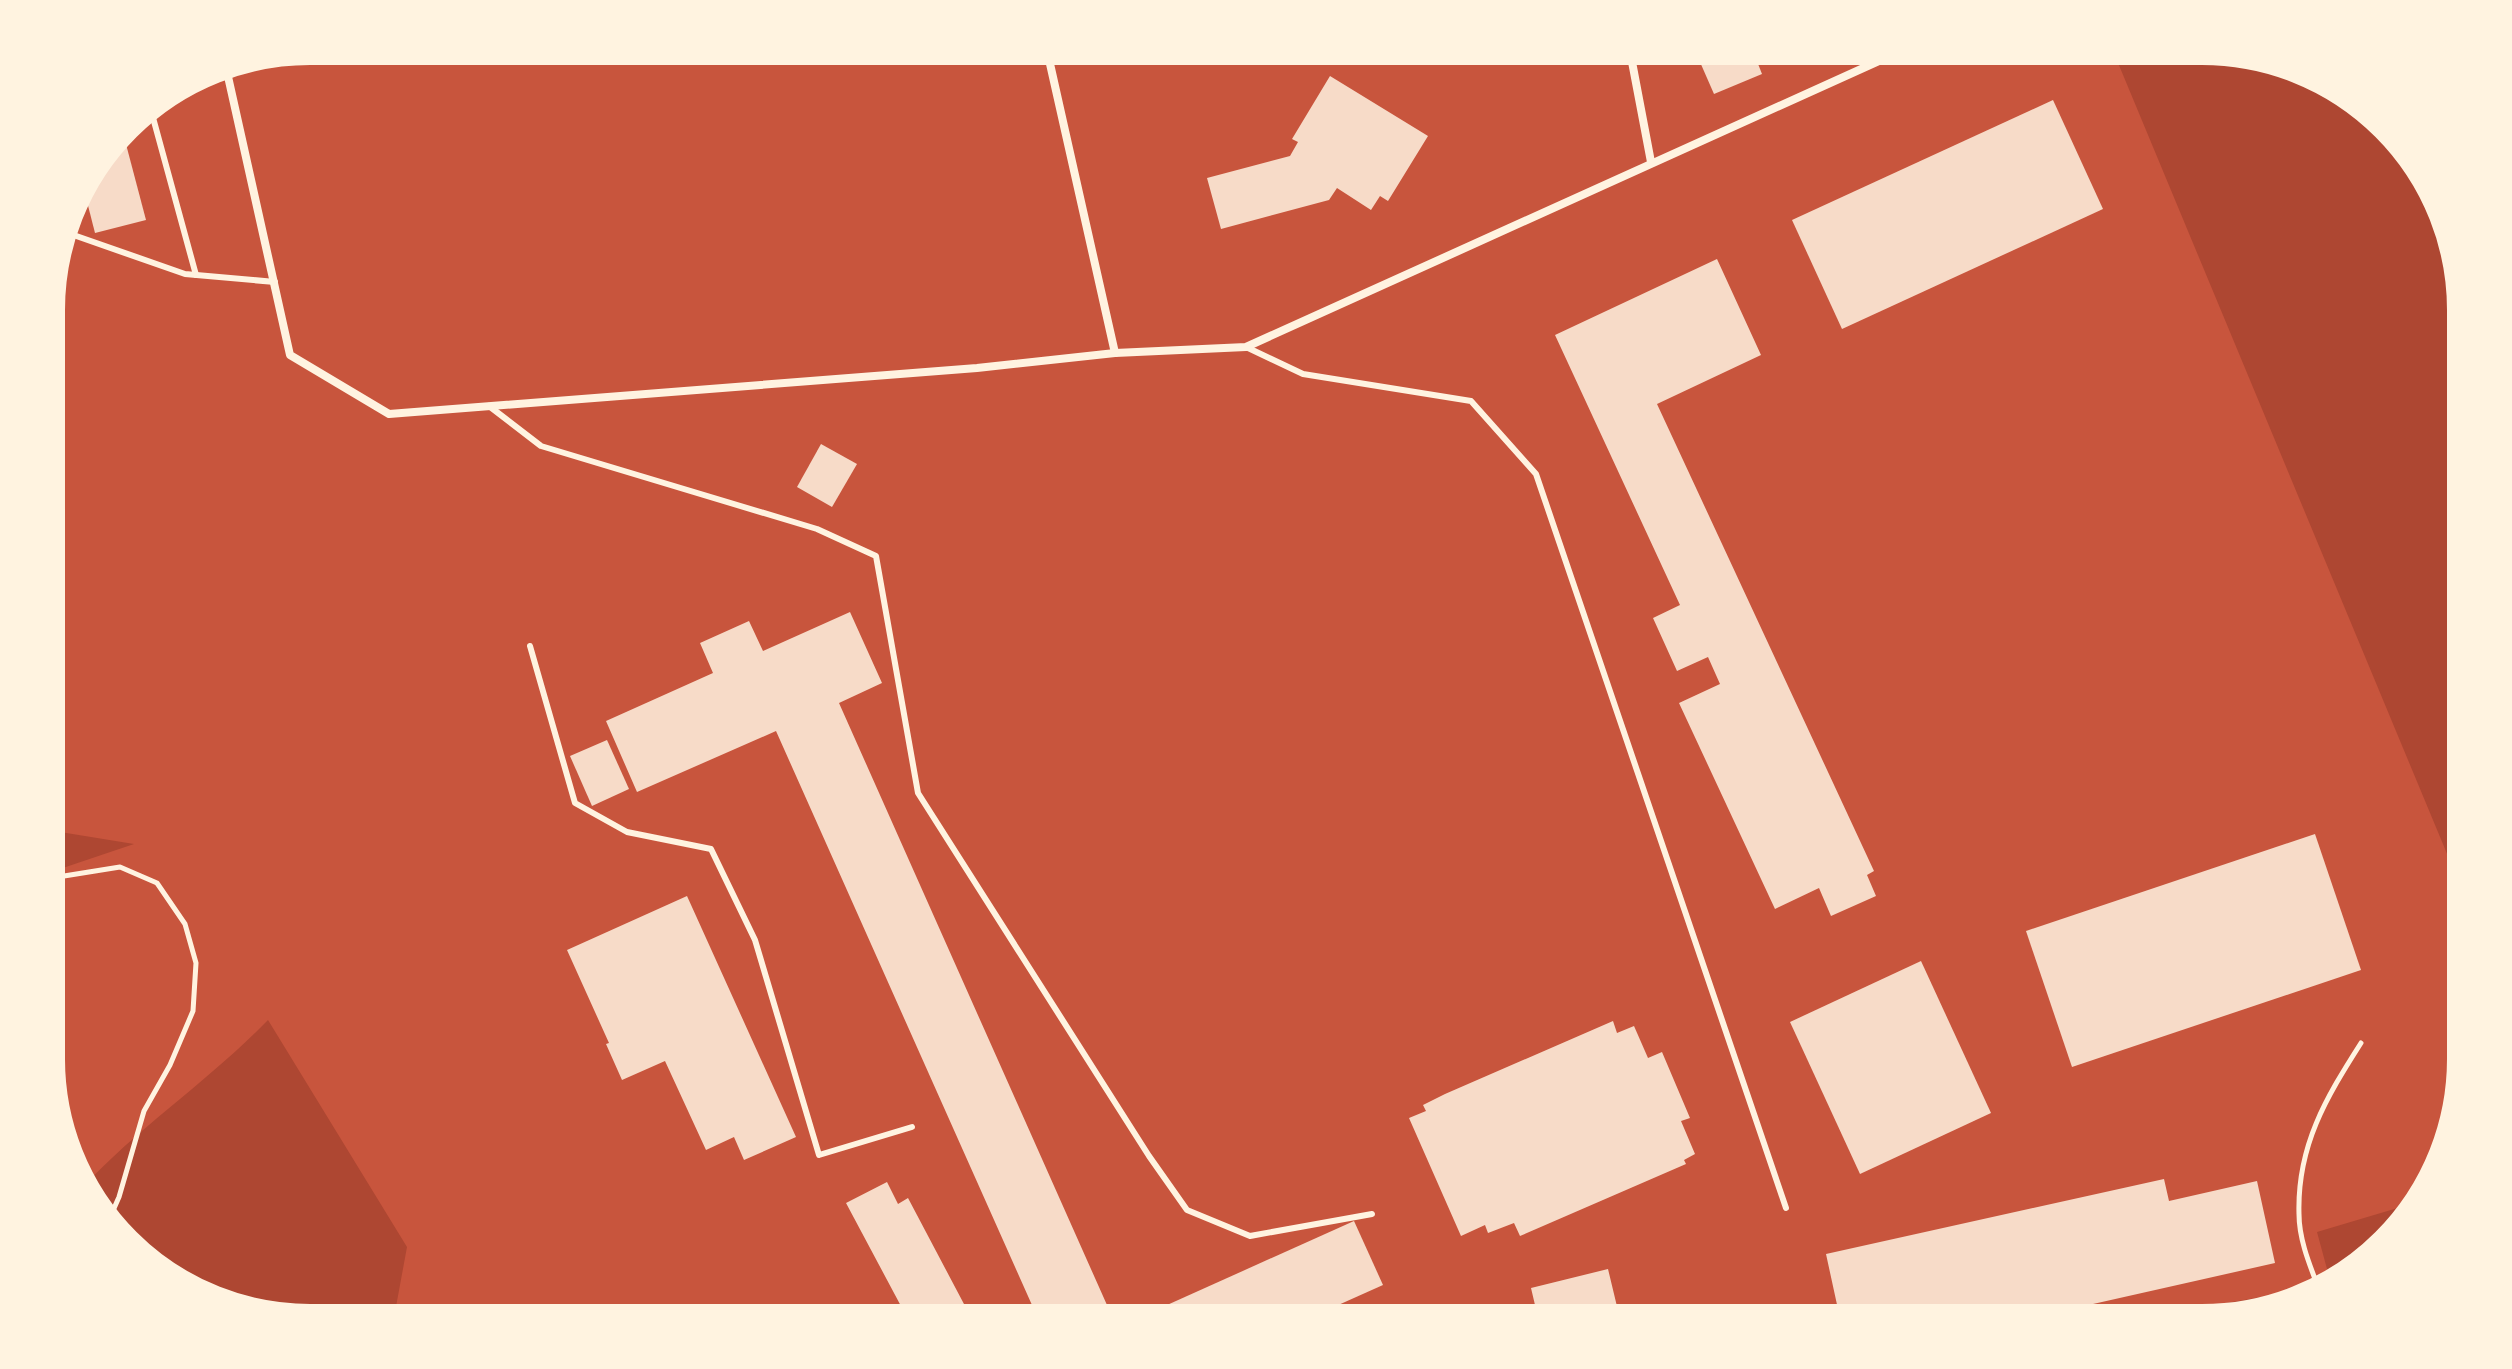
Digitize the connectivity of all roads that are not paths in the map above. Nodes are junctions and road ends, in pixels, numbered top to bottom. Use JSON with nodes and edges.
{"nodes":[{"id":1,"x":1632,"y":60,"type":"edge"},
{"id":2,"x":1880,"y":60,"type":"edge"},
{"id":3,"x":1049,"y":61,"type":"edge"},
{"id":4,"x":227,"y":74,"type":"edge"},
{"id":5,"x":153,"y":116,"type":"edge"},
{"id":6,"x":1651,"y":162,"type":"junction"},
{"id":7,"x":72,"y":234,"type":"edge"},
{"id":8,"x":196,"y":275,"type":"junction"},
{"id":9,"x":275,"y":282,"type":"junction"},
{"id":10,"x":1246,"y":347,"type":"junction"},
{"id":11,"x":1115,"y":353,"type":"junction"},
{"id":12,"x":489,"y":406,"type":"junction"},
{"id":13,"x":530,"y":646,"type":"dead end"},
{"id":14,"x":912,"y":1127,"type":"dead end"},
{"id":15,"x":1786,"y":1208,"type":"dead end"},
{"id":16,"x":1372,"y":1214,"type":"dead end"}],
"edges":[{"from":1,"to":6,"type":"street"},
{"from":2,"to":6,"type":"street"},
{"from":3,"to":11,"type":"street"},
{"from":4,"to":9,"type":"street"},
{"from":5,"to":8,"type":"lane"},
{"from":6,"to":10,"type":"street"},
{"from":7,"to":8,"type":"lane"},
{"from":8,"to":9,"type":"lane"},
{"from":9,"to":12,"type":"street"},
{"from":10,"to":11,"type":"street"},
{"from":10,"to":15,"type":"lane"},
{"from":11,"to":12,"type":"street"},
{"from":12,"to":16,"type":"lane"},
{"from":13,"to":14,"type":"lane"}]}
